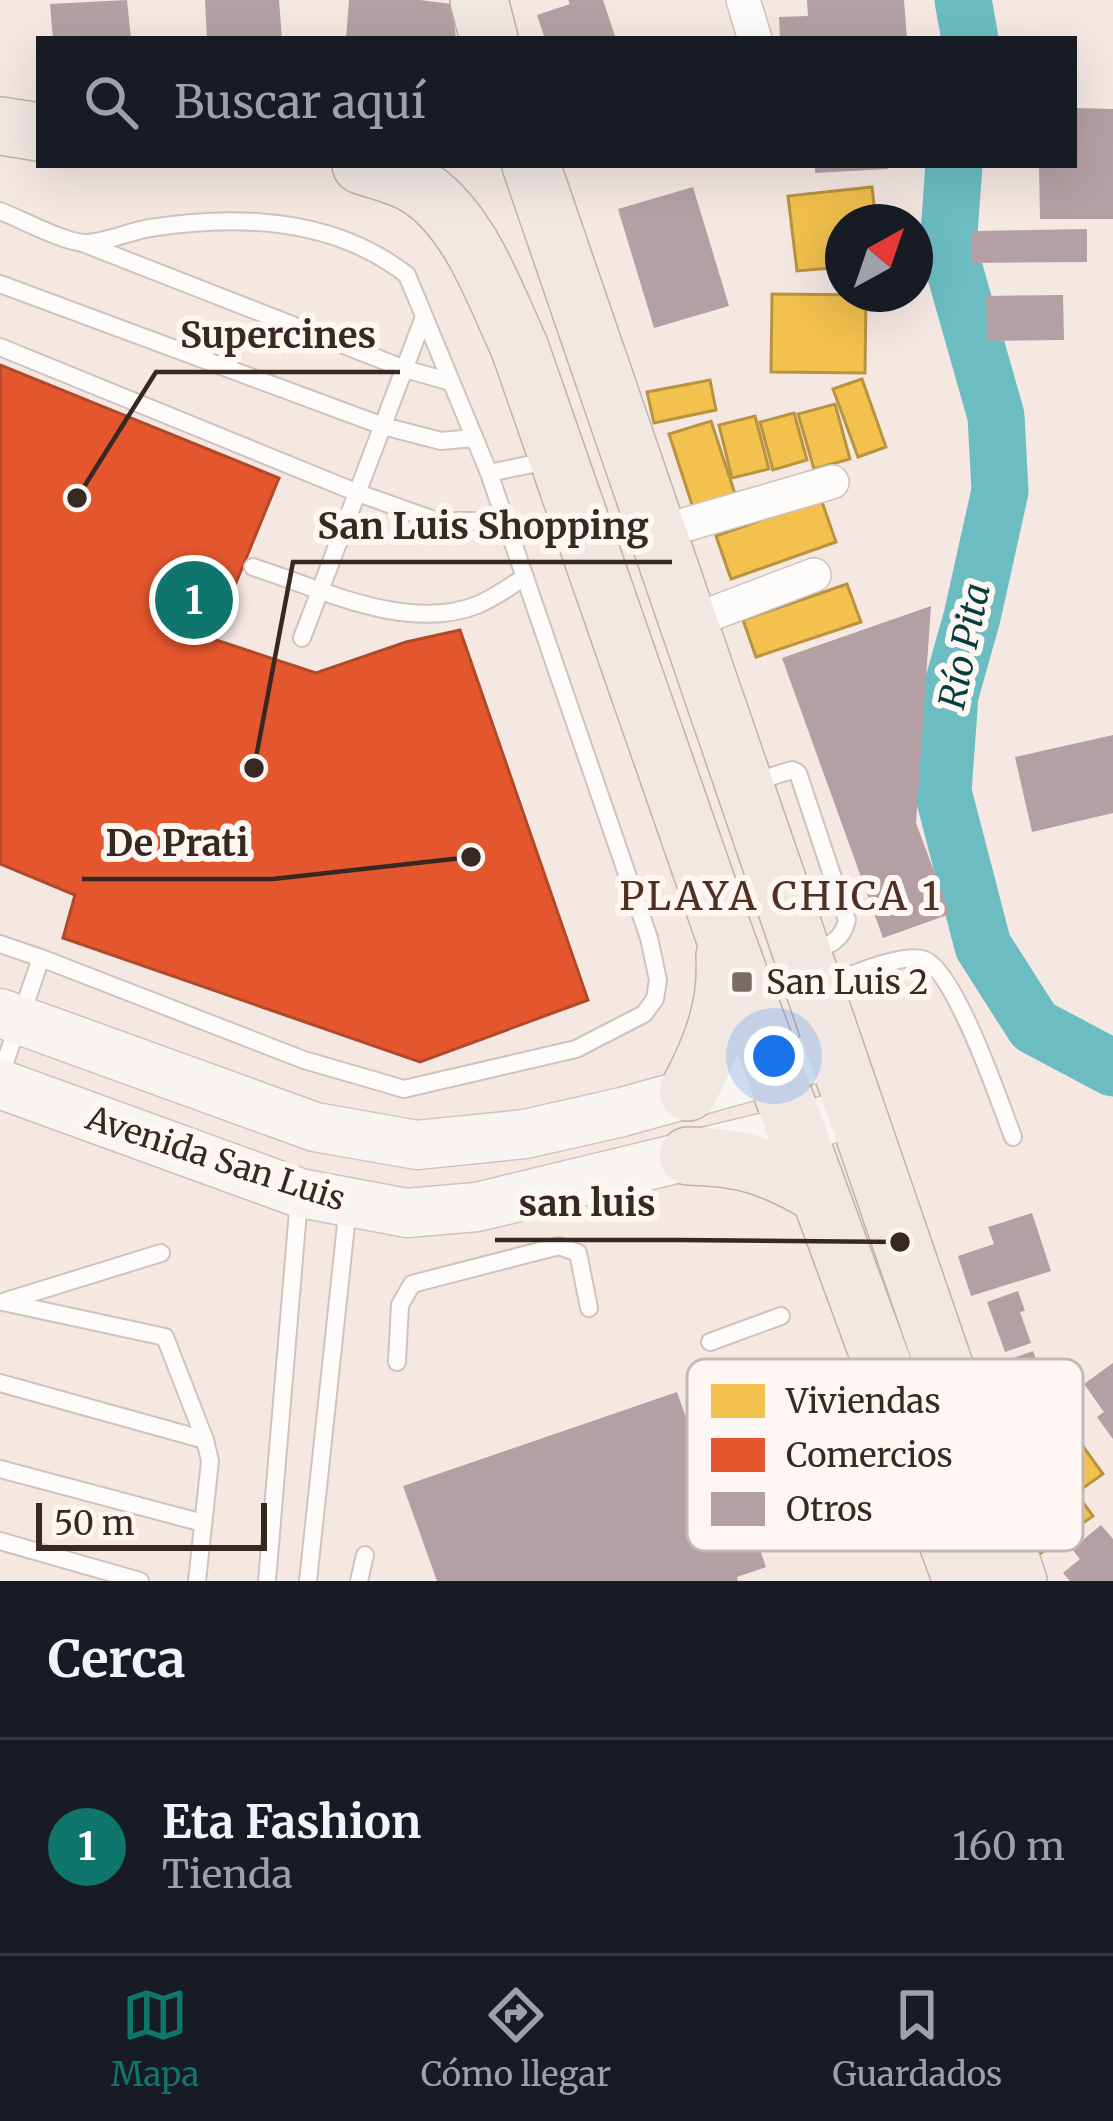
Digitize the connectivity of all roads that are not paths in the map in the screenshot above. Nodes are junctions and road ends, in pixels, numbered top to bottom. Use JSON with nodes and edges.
{"nodes":[{"id":1,"x":479,"y":0,"type":"edge"},
{"id":2,"x":743,"y":0,"type":"edge"},
{"id":3,"x":488,"y":36,"type":"edge"},
{"id":4,"x":754,"y":36,"type":"edge"},
{"id":5,"x":368,"y":168,"type":"edge"},
{"id":6,"x":532,"y":168,"type":"edge"},
{"id":7,"x":0,"y":212,"type":"edge"},
{"id":8,"x":84,"y":244,"type":"junction"},
{"id":9,"x":0,"y":284,"type":"edge"},
{"id":10,"x":424,"y":317,"type":"junction"},
{"id":11,"x":0,"y":346,"type":"edge"},
{"id":12,"x":405,"y":369,"type":"junction"},
{"id":13,"x":451,"y":382,"type":"junction"},
{"id":14,"x":383,"y":426,"type":"junction"},
{"id":15,"x":474,"y":438,"type":"junction"},
{"id":16,"x":559,"y":459,"type":"junction"},
{"id":17,"x":489,"y":473,"type":"junction"},
{"id":18,"x":832,"y":482,"type":"dead end"},
{"id":19,"x":358,"y":494,"type":"junction"},
{"id":20,"x":506,"y":521,"type":"junction"},
{"id":21,"x":657,"y":532,"type":"junction"},
{"id":22,"x":253,"y":567,"type":"dead end"},
{"id":23,"x":814,"y":575,"type":"dead end"},
{"id":24,"x":525,"y":577,"type":"junction"},
{"id":25,"x":319,"y":588,"type":"junction"},
{"id":26,"x":688,"y":623,"type":"junction"},
{"id":27,"x":302,"y":638,"type":"dead end"},
{"id":28,"x":724,"y":934,"type":"junction"},
{"id":29,"x":0,"y":944,"type":"edge"},
{"id":30,"x":41,"y":958,"type":"junction"},
{"id":31,"x":807,"y":972,"type":"junction"},
{"id":32,"x":10,"y":1017,"type":"edge"},
{"id":33,"x":834,"y":1053,"type":"junction"},
{"id":34,"x":772,"y":1068,"type":"junction"},
{"id":35,"x":0,"y":1080,"type":"edge"},
{"id":36,"x":688,"y":1092,"type":"junction"},
{"id":37,"x":855,"y":1111,"type":"junction"},
{"id":38,"x":315,"y":1127,"type":"junction"},
{"id":39,"x":795,"y":1130,"type":"junction"},
{"id":40,"x":1012,"y":1137,"type":"dead end"},
{"id":41,"x":688,"y":1156,"type":"junction"},
{"id":42,"x":300,"y":1192,"type":"junction"},
{"id":43,"x":818,"y":1194,"type":"junction"},
{"id":44,"x":348,"y":1203,"type":"junction"},
{"id":45,"x":160,"y":1253,"type":"dead end"},
{"id":46,"x":2,"y":1307,"type":"edge"},
{"id":47,"x":589,"y":1308,"type":"dead end"},
{"id":48,"x":781,"y":1316,"type":"dead end"},
{"id":49,"x":710,"y":1342,"type":"dead end"},
{"id":50,"x":879,"y":1359,"type":"edge"},
{"id":51,"x":941,"y":1359,"type":"edge"},
{"id":52,"x":397,"y":1361,"type":"dead end"},
{"id":53,"x":0,"y":1382,"type":"edge"},
{"id":54,"x":205,"y":1440,"type":"junction"},
{"id":55,"x":0,"y":1469,"type":"edge"},
{"id":56,"x":203,"y":1523,"type":"junction"},
{"id":57,"x":0,"y":1541,"type":"edge"},
{"id":58,"x":951,"y":1551,"type":"edge"},
{"id":59,"x":1008,"y":1551,"type":"edge"},
{"id":60,"x":365,"y":1555,"type":"dead end"},
{"id":61,"x":140,"y":1581,"type":"edge"},
{"id":62,"x":197,"y":1581,"type":"edge"},
{"id":63,"x":267,"y":1581,"type":"edge"},
{"id":64,"x":308,"y":1581,"type":"edge"},
{"id":65,"x":359,"y":1581,"type":"edge"},
{"id":66,"x":962,"y":1581,"type":"edge"},
{"id":67,"x":1018,"y":1581,"type":"edge"}],
"edges":[{"from":1,"to":3,"type":"highway"},
{"from":2,"to":4,"type":"street"},
{"from":5,"to":16,"type":"highway"},
{"from":6,"to":21,"type":"highway"},
{"from":7,"to":8,"type":"lane"},
{"from":8,"to":10,"type":"lane"},
{"from":8,"to":12,"type":"lane"},
{"from":9,"to":14,"type":"lane"},
{"from":10,"to":12,"type":"lane"},
{"from":10,"to":13,"type":"lane"},
{"from":11,"to":19,"type":"lane"},
{"from":12,"to":13,"type":"lane"},
{"from":12,"to":14,"type":"lane"},
{"from":13,"to":15,"type":"lane"},
{"from":14,"to":15,"type":"lane"},
{"from":14,"to":19,"type":"lane"},
{"from":15,"to":17,"type":"lane"},
{"from":16,"to":17,"type":"lane"},
{"from":16,"to":28,"type":"highway"},
{"from":17,"to":20,"type":"lane"},
{"from":18,"to":21,"type":"street"},
{"from":19,"to":20,"type":"lane"},
{"from":19,"to":25,"type":"lane"},
{"from":20,"to":24,"type":"lane"},
{"from":21,"to":26,"type":"highway"},
{"from":22,"to":25,"type":"lane"},
{"from":23,"to":26,"type":"street"},
{"from":24,"to":25,"type":"lane"},
{"from":24,"to":30,"type":"lane"},
{"from":25,"to":27,"type":"lane"},
{"from":26,"to":31,"type":"highway"},
{"from":28,"to":34,"type":"highway"},
{"from":28,"to":36,"type":"highway"},
{"from":29,"to":30,"type":"lane"},
{"from":30,"to":32,"type":"lane"},
{"from":31,"to":33,"type":"highway"},
{"from":31,"to":40,"type":"lane"},
{"from":32,"to":35,"type":"lane"},
{"from":32,"to":38,"type":"main road","name":"Avenida San Luis"},
{"from":33,"to":34,"type":"main road","name":"Avenida San Luis"},
{"from":33,"to":37,"type":"highway"},
{"from":34,"to":36,"type":"main road","name":"Avenida San Luis"},
{"from":34,"to":39,"type":"highway"},
{"from":35,"to":42,"type":"main road","name":"Avenida San Luis"},
{"from":36,"to":38,"type":"main road","name":"Avenida San Luis"},
{"from":37,"to":39,"type":"main road","name":"Avenida San Luis"},
{"from":37,"to":51,"type":"highway"},
{"from":38,"to":42,"type":"main road"},
{"from":39,"to":41,"type":"main road","name":"Avenida San Luis"},
{"from":39,"to":43,"type":"highway"},
{"from":41,"to":43,"type":"highway"},
{"from":41,"to":44,"type":"main road","name":"Avenida San Luis"},
{"from":42,"to":44,"type":"main road","name":"Avenida San Luis"},
{"from":42,"to":63,"type":"lane"},
{"from":43,"to":50,"type":"highway"},
{"from":44,"to":64,"type":"lane"},
{"from":45,"to":46,"type":"lane"},
{"from":46,"to":54,"type":"lane"},
{"from":47,"to":52,"type":"lane"},
{"from":48,"to":49,"type":"lane"},
{"from":53,"to":54,"type":"lane"},
{"from":54,"to":56,"type":"lane"},
{"from":55,"to":56,"type":"lane"},
{"from":56,"to":62,"type":"lane"},
{"from":57,"to":61,"type":"lane"},
{"from":58,"to":66,"type":"highway"},
{"from":59,"to":67,"type":"highway"},
{"from":60,"to":65,"type":"lane"}]}
